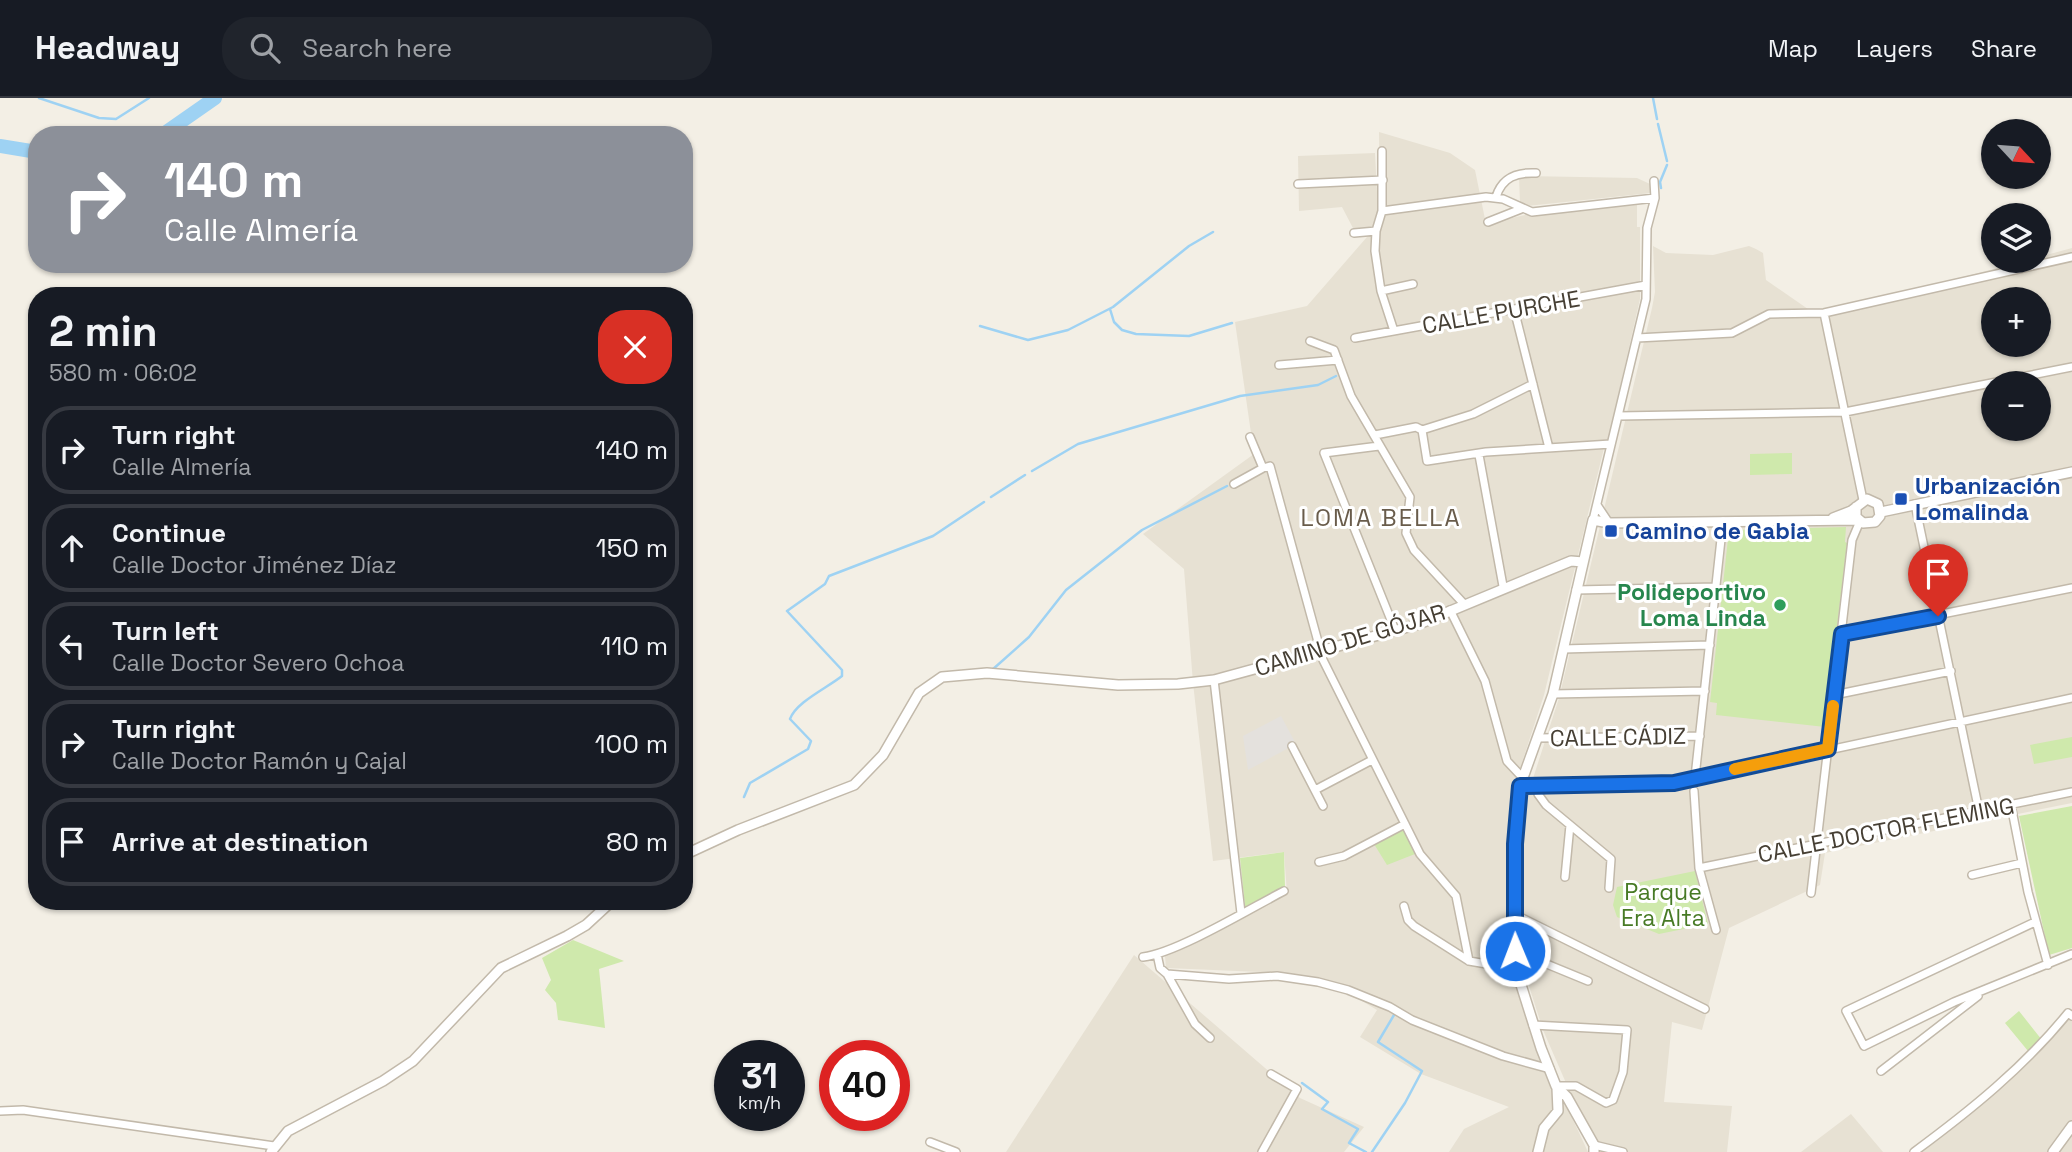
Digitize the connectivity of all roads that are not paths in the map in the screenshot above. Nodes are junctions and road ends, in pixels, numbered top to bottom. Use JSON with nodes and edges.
{"nodes":[{"id":1,"x":1382,"y":151,"type":"dead end"},
{"id":2,"x":1536,"y":173,"type":"dead end"},
{"id":3,"x":1382,"y":180,"type":"junction"},
{"id":4,"x":1654,"y":181,"type":"dead end"},
{"id":5,"x":1298,"y":184,"type":"dead end"},
{"id":6,"x":1496,"y":197,"type":"junction"},
{"id":7,"x":1655,"y":198,"type":"junction"},
{"id":8,"x":1521,"y":209,"type":"junction"},
{"id":9,"x":1382,"y":211,"type":"junction"},
{"id":10,"x":1488,"y":222,"type":"dead end"},
{"id":11,"x":1376,"y":231,"type":"junction"},
{"id":12,"x":1354,"y":233,"type":"dead end"},
{"id":13,"x":2072,"y":257,"type":"edge"},
{"id":14,"x":1413,"y":284,"type":"dead end"},
{"id":15,"x":1646,"y":285,"type":"junction"},
{"id":16,"x":1381,"y":290,"type":"junction"},
{"id":17,"x":1514,"y":309,"type":"junction"},
{"id":18,"x":1824,"y":313,"type":"junction"},
{"id":19,"x":1394,"y":331,"type":"junction"},
{"id":20,"x":1355,"y":338,"type":"dead end"},
{"id":21,"x":1637,"y":338,"type":"junction"},
{"id":22,"x":1310,"y":341,"type":"dead end"},
{"id":23,"x":1338,"y":360,"type":"junction"},
{"id":24,"x":1279,"y":365,"type":"dead end"},
{"id":25,"x":2072,"y":367,"type":"edge"},
{"id":26,"x":1533,"y":384,"type":"junction"},
{"id":27,"x":1845,"y":412,"type":"junction"},
{"id":28,"x":1619,"y":416,"type":"junction"},
{"id":29,"x":1422,"y":430,"type":"junction"},
{"id":30,"x":1375,"y":435,"type":"junction"},
{"id":31,"x":1250,"y":437,"type":"dead end"},
{"id":32,"x":1611,"y":444,"type":"junction"},
{"id":33,"x":1379,"y":446,"type":"junction"},
{"id":34,"x":1549,"y":448,"type":"junction"},
{"id":35,"x":1479,"y":455,"type":"junction"},
{"id":36,"x":1263,"y":468,"type":"junction"},
{"id":37,"x":2072,"y":472,"type":"edge"},
{"id":38,"x":1234,"y":484,"type":"dead end"},
{"id":39,"x":1863,"y":500,"type":"junction"},
{"id":40,"x":1915,"y":504,"type":"junction"},
{"id":41,"x":1597,"y":505,"type":"junction"},
{"id":42,"x":1856,"y":508,"type":"junction"},
{"id":43,"x":1881,"y":512,"type":"junction"},
{"id":44,"x":1831,"y":519,"type":"junction"},
{"id":45,"x":1723,"y":521,"type":"junction"},
{"id":46,"x":1859,"y":521,"type":"junction"},
{"id":47,"x":1592,"y":523,"type":"junction"},
{"id":48,"x":1609,"y":523,"type":"junction"},
{"id":49,"x":1583,"y":562,"type":"junction"},
{"id":50,"x":1503,"y":586,"type":"junction"},
{"id":51,"x":1716,"y":587,"type":"junction"},
{"id":52,"x":2072,"y":588,"type":"edge"},
{"id":53,"x":1576,"y":590,"type":"junction"},
{"id":54,"x":1464,"y":604,"type":"junction"},
{"id":55,"x":1450,"y":610,"type":"junction"},
{"id":56,"x":1938,"y":616,"type":"junction"},
{"id":57,"x":1395,"y":630,"type":"junction"},
{"id":58,"x":1842,"y":634,"type":"junction"},
{"id":59,"x":1710,"y":645,"type":"junction"},
{"id":60,"x":1563,"y":649,"type":"junction"},
{"id":61,"x":1320,"y":650,"type":"junction"},
{"id":62,"x":1951,"y":671,"type":"junction"},
{"id":63,"x":1214,"y":680,"type":"junction"},
{"id":64,"x":1705,"y":691,"type":"junction"},
{"id":65,"x":1553,"y":694,"type":"junction"},
{"id":66,"x":1834,"y":695,"type":"junction"},
{"id":67,"x":2072,"y":698,"type":"edge"},
{"id":68,"x":1961,"y":721,"type":"junction"},
{"id":69,"x":1700,"y":736,"type":"junction"},
{"id":70,"x":1537,"y":738,"type":"junction"},
{"id":71,"x":1292,"y":746,"type":"dead end"},
{"id":72,"x":1828,"y":749,"type":"junction"},
{"id":73,"x":1372,"y":760,"type":"junction"},
{"id":74,"x":1695,"y":777,"type":"junction"},
{"id":75,"x":1524,"y":784,"type":"junction"},
{"id":76,"x":1540,"y":786,"type":"junction"},
{"id":77,"x":1315,"y":790,"type":"junction"},
{"id":78,"x":1694,"y":791,"type":"dead end"},
{"id":79,"x":2072,"y":792,"type":"edge"},
{"id":80,"x":1546,"y":805,"type":"junction"},
{"id":81,"x":2011,"y":805,"type":"junction"},
{"id":82,"x":1323,"y":806,"type":"dead end"},
{"id":83,"x":1979,"y":811,"type":"junction"},
{"id":84,"x":1405,"y":824,"type":"junction"},
{"id":85,"x":1570,"y":825,"type":"junction"},
{"id":86,"x":1818,"y":844,"type":"junction"},
{"id":87,"x":693,"y":851,"type":"edge"},
{"id":88,"x":1320,"y":862,"type":"dead end"},
{"id":89,"x":2022,"y":863,"type":"junction"},
{"id":90,"x":1699,"y":868,"type":"junction"},
{"id":91,"x":1972,"y":875,"type":"dead end"},
{"id":92,"x":1565,"y":877,"type":"dead end"},
{"id":93,"x":1609,"y":888,"type":"dead end"},
{"id":94,"x":1284,"y":891,"type":"dead end"},
{"id":95,"x":1811,"y":893,"type":"dead end"},
{"id":96,"x":1404,"y":906,"type":"dead end"},
{"id":97,"x":602,"y":910,"type":"edge"},
{"id":98,"x":1241,"y":913,"type":"junction"},
{"id":99,"x":1514,"y":914,"type":"junction"},
{"id":100,"x":2035,"y":922,"type":"junction"},
{"id":101,"x":1716,"y":930,"type":"dead end"},
{"id":102,"x":1515,"y":951,"type":"junction"},
{"id":103,"x":1157,"y":954,"type":"junction"},
{"id":104,"x":2072,"y":954,"type":"edge"},
{"id":105,"x":1143,"y":957,"type":"dead end"},
{"id":106,"x":1469,"y":961,"type":"junction"},
{"id":107,"x":2048,"y":965,"type":"junction"},
{"id":108,"x":1516,"y":969,"type":"junction"},
{"id":109,"x":1167,"y":974,"type":"junction"},
{"id":110,"x":1588,"y":981,"type":"dead end"},
{"id":111,"x":1984,"y":991,"type":"junction"},
{"id":112,"x":1704,"y":1009,"type":"dead end"},
{"id":113,"x":2070,"y":1014,"type":"edge"},
{"id":114,"x":1534,"y":1025,"type":"junction"},
{"id":115,"x":1210,"y":1038,"type":"dead end"},
{"id":116,"x":1550,"y":1069,"type":"junction"},
{"id":117,"x":1881,"y":1071,"type":"dead end"},
{"id":118,"x":1271,"y":1074,"type":"dead end"},
{"id":119,"x":1556,"y":1086,"type":"junction"},
{"id":120,"x":0,"y":1111,"type":"edge"},
{"id":121,"x":2072,"y":1126,"type":"edge"},
{"id":122,"x":930,"y":1142,"type":"dead end"},
{"id":123,"x":273,"y":1149,"type":"edge"},
{"id":124,"x":1594,"y":1149,"type":"edge"},
{"id":125,"x":956,"y":1152,"type":"edge"},
{"id":126,"x":1262,"y":1152,"type":"edge"},
{"id":127,"x":1538,"y":1152,"type":"edge"},
{"id":128,"x":1623,"y":1152,"type":"edge"},
{"id":129,"x":1914,"y":1152,"type":"edge"},
{"id":130,"x":2053,"y":1152,"type":"edge"}],
"edges":[{"from":1,"to":3,"type":"street"},
{"from":2,"to":6,"type":"street"},
{"from":3,"to":5,"type":"street"},
{"from":3,"to":9,"type":"street"},
{"from":4,"to":7,"type":"street"},
{"from":6,"to":8,"type":"street"},
{"from":6,"to":9,"type":"street"},
{"from":7,"to":8,"type":"street"},
{"from":7,"to":15,"type":"street"},
{"from":8,"to":10,"type":"street"},
{"from":9,"to":11,"type":"street"},
{"from":11,"to":12,"type":"street"},
{"from":11,"to":16,"type":"street"},
{"from":13,"to":18,"type":"street"},
{"from":14,"to":16,"type":"street"},
{"from":15,"to":17,"type":"street","name":"CALLE PURCHE"},
{"from":15,"to":21,"type":"street"},
{"from":16,"to":19,"type":"street"},
{"from":17,"to":19,"type":"street","name":"CALLE PURCHE"},
{"from":17,"to":26,"type":"street"},
{"from":18,"to":21,"type":"street"},
{"from":18,"to":27,"type":"street"},
{"from":19,"to":20,"type":"street","name":"CALLE PURCHE"},
{"from":21,"to":28,"type":"street"},
{"from":22,"to":23,"type":"street"},
{"from":23,"to":24,"type":"street"},
{"from":23,"to":30,"type":"street"},
{"from":25,"to":27,"type":"street"},
{"from":26,"to":29,"type":"street"},
{"from":26,"to":34,"type":"street"},
{"from":27,"to":28,"type":"street"},
{"from":27,"to":39,"type":"street"},
{"from":28,"to":32,"type":"street"},
{"from":29,"to":30,"type":"street"},
{"from":29,"to":35,"type":"street"},
{"from":30,"to":33,"type":"street"},
{"from":31,"to":36,"type":"street"},
{"from":32,"to":34,"type":"street"},
{"from":32,"to":41,"type":"street"},
{"from":33,"to":54,"type":"street"},
{"from":33,"to":57,"type":"street"},
{"from":34,"to":35,"type":"street"},
{"from":35,"to":50,"type":"street"},
{"from":36,"to":38,"type":"street"},
{"from":36,"to":61,"type":"street"},
{"from":37,"to":40,"type":"street"},
{"from":39,"to":42,"type":"street"},
{"from":39,"to":43,"type":"street"},
{"from":40,"to":43,"type":"street"},
{"from":40,"to":56,"type":"street"},
{"from":41,"to":47,"type":"street"},
{"from":41,"to":48,"type":"street"},
{"from":42,"to":44,"type":"street"},
{"from":42,"to":46,"type":"street"},
{"from":43,"to":46,"type":"street"},
{"from":44,"to":45,"type":"street"},
{"from":44,"to":46,"type":"street"},
{"from":45,"to":48,"type":"street"},
{"from":45,"to":51,"type":"street"},
{"from":46,"to":58,"type":"street"},
{"from":47,"to":48,"type":"street"},
{"from":47,"to":49,"type":"street"},
{"from":49,"to":50,"type":"street","name":"CAMINO DE GÓJAR"},
{"from":49,"to":53,"type":"street"},
{"from":50,"to":54,"type":"street","name":"CAMINO DE GÓJAR"},
{"from":51,"to":53,"type":"street"},
{"from":51,"to":59,"type":"street"},
{"from":52,"to":56,"type":"street"},
{"from":53,"to":60,"type":"street"},
{"from":54,"to":55,"type":"street","name":"CAMINO DE GÓJAR"},
{"from":55,"to":57,"type":"street","name":"CAMINO DE GÓJAR"},
{"from":55,"to":75,"type":"street"},
{"from":56,"to":58,"type":"street"},
{"from":56,"to":62,"type":"street"},
{"from":57,"to":61,"type":"street","name":"CAMINO DE GÓJAR"},
{"from":58,"to":66,"type":"street"},
{"from":59,"to":60,"type":"street"},
{"from":59,"to":64,"type":"street"},
{"from":60,"to":65,"type":"street"},
{"from":61,"to":63,"type":"street","name":"CAMINO DE GÓJAR"},
{"from":61,"to":73,"type":"street"},
{"from":62,"to":66,"type":"street"},
{"from":62,"to":68,"type":"street"},
{"from":63,"to":87,"type":"street","name":"CAMINO DE GÓJAR"},
{"from":63,"to":98,"type":"street"},
{"from":64,"to":65,"type":"street"},
{"from":64,"to":69,"type":"street"},
{"from":65,"to":70,"type":"street"},
{"from":66,"to":72,"type":"street"},
{"from":67,"to":68,"type":"street"},
{"from":68,"to":72,"type":"street"},
{"from":68,"to":83,"type":"street"},
{"from":69,"to":70,"type":"street","name":"CALLE CÁDIZ"},
{"from":69,"to":74,"type":"street"},
{"from":70,"to":75,"type":"street"},
{"from":71,"to":77,"type":"street"},
{"from":72,"to":74,"type":"street"},
{"from":72,"to":86,"type":"street"},
{"from":73,"to":77,"type":"street"},
{"from":73,"to":84,"type":"street"},
{"from":74,"to":76,"type":"street"},
{"from":75,"to":76,"type":"street"},
{"from":75,"to":80,"type":"street"},
{"from":75,"to":99,"type":"street"},
{"from":76,"to":80,"type":"street"},
{"from":77,"to":82,"type":"street"},
{"from":78,"to":90,"type":"street"},
{"from":79,"to":81,"type":"street","name":"CALLE DOCTOR FLEMING"},
{"from":80,"to":85,"type":"street"},
{"from":81,"to":83,"type":"street","name":"CALLE DOCTOR FLEMING"},
{"from":81,"to":89,"type":"street"},
{"from":83,"to":86,"type":"street","name":"CALLE DOCTOR FLEMING"},
{"from":84,"to":88,"type":"street"},
{"from":84,"to":106,"type":"street"},
{"from":85,"to":92,"type":"street"},
{"from":85,"to":93,"type":"street"},
{"from":86,"to":90,"type":"street","name":"CALLE DOCTOR FLEMING"},
{"from":86,"to":95,"type":"street"},
{"from":89,"to":91,"type":"street"},
{"from":89,"to":100,"type":"street"},
{"from":90,"to":101,"type":"street"},
{"from":94,"to":98,"type":"street"},
{"from":96,"to":106,"type":"street"},
{"from":97,"to":123,"type":"street"},
{"from":98,"to":103,"type":"street"},
{"from":99,"to":102,"type":"street"},
{"from":99,"to":112,"type":"street"},
{"from":100,"to":107,"type":"street"},
{"from":100,"to":111,"type":"street"},
{"from":102,"to":108,"type":"street"},
{"from":102,"to":110,"type":"street"},
{"from":103,"to":105,"type":"street"},
{"from":103,"to":109,"type":"street"},
{"from":104,"to":107,"type":"street"},
{"from":106,"to":108,"type":"street"},
{"from":107,"to":111,"type":"street"},
{"from":108,"to":114,"type":"street"},
{"from":109,"to":115,"type":"street"},
{"from":109,"to":116,"type":"street"},
{"from":111,"to":117,"type":"street"},
{"from":113,"to":129,"type":"street"},
{"from":114,"to":116,"type":"street"},
{"from":114,"to":119,"type":"street"},
{"from":116,"to":119,"type":"street"},
{"from":118,"to":126,"type":"street"},
{"from":119,"to":124,"type":"street"},
{"from":119,"to":127,"type":"street"},
{"from":120,"to":123,"type":"street"},
{"from":121,"to":130,"type":"street"},
{"from":122,"to":125,"type":"street"},
{"from":124,"to":128,"type":"street"}]}
